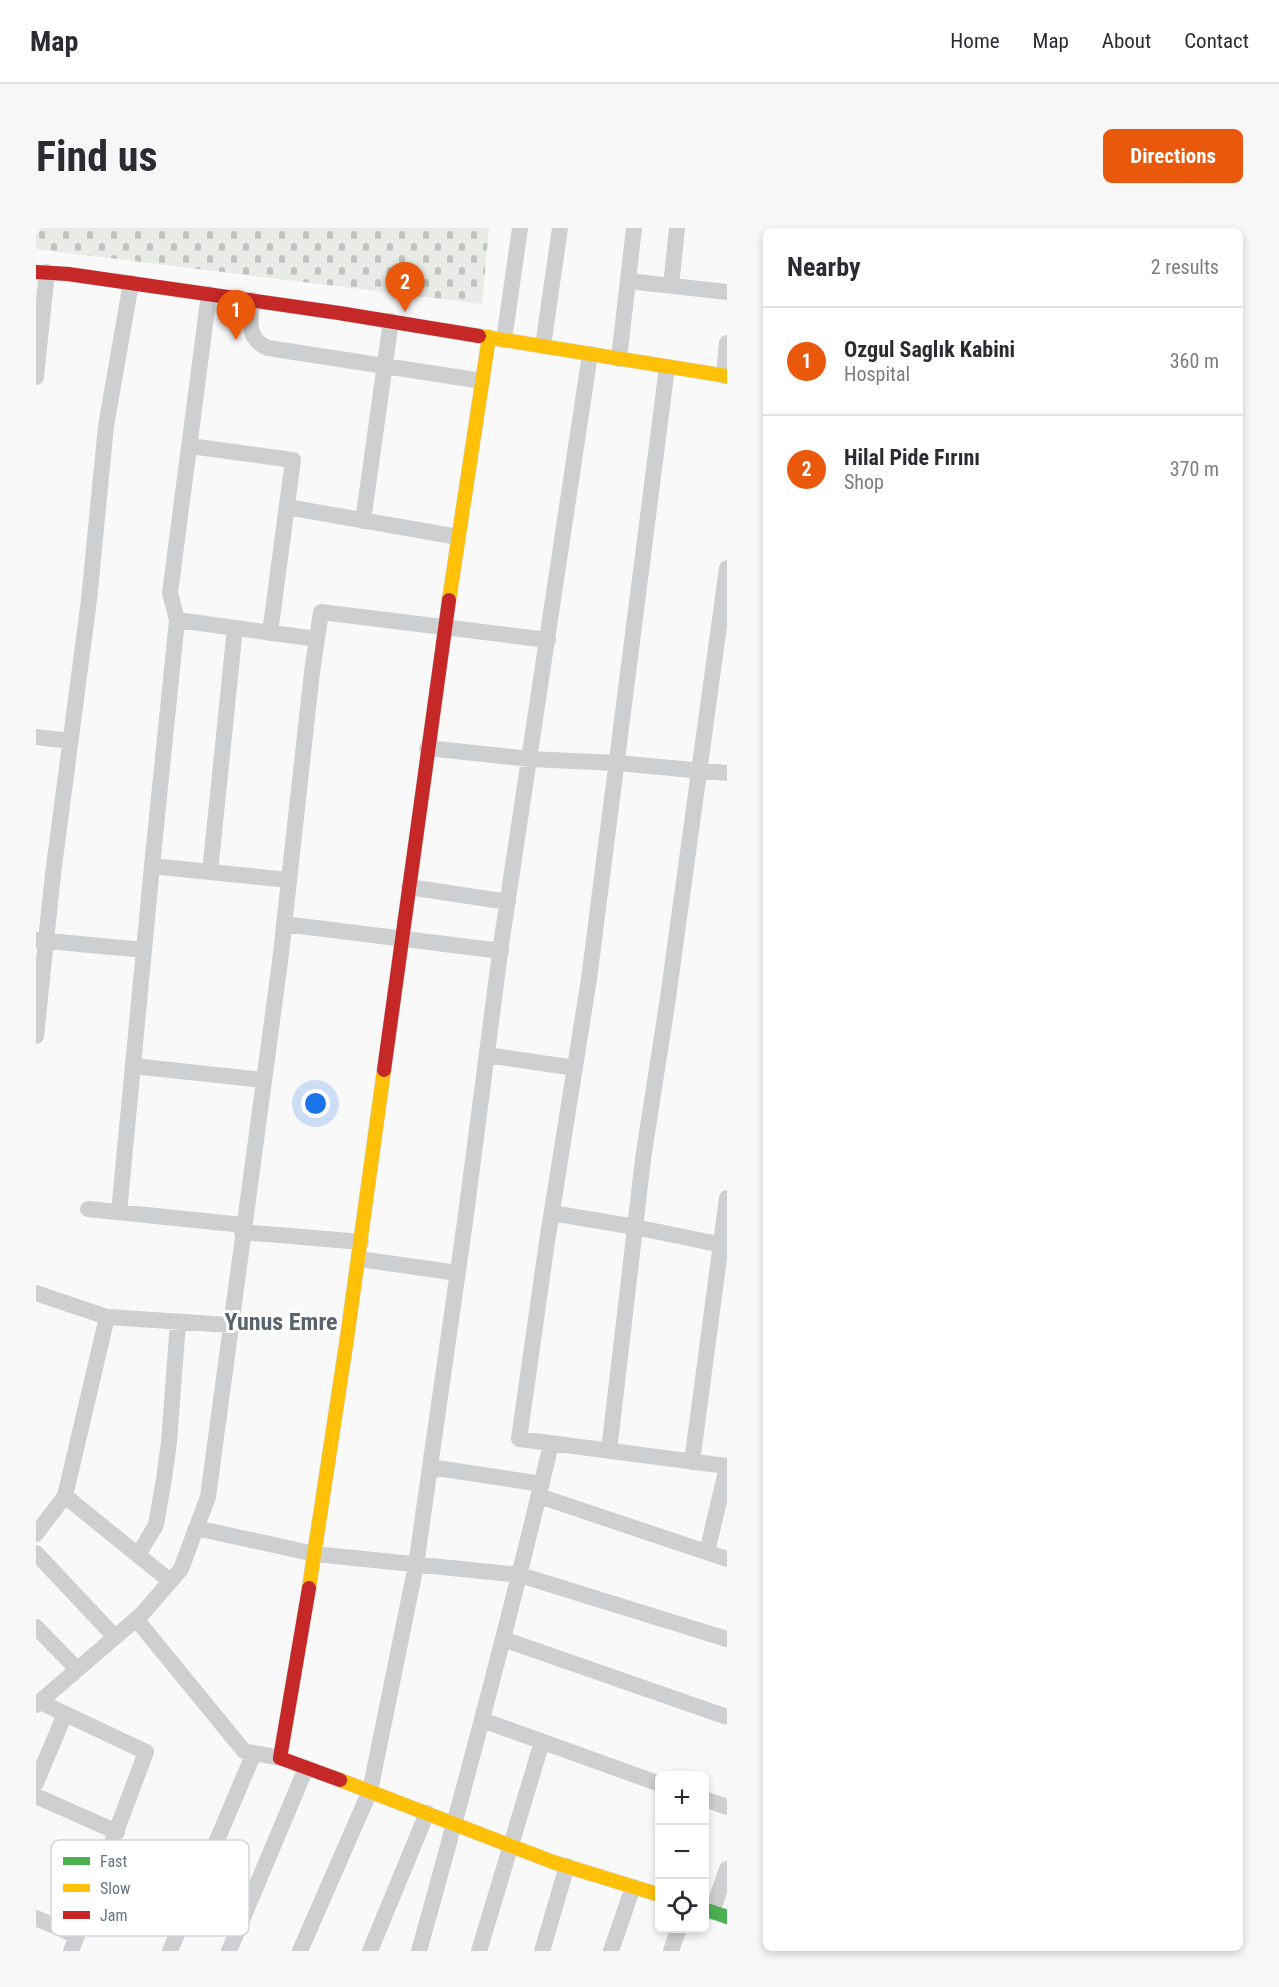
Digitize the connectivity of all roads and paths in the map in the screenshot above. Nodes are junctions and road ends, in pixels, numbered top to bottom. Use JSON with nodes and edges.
{"nodes":[{"id":1,"x":520,"y":228,"type":"edge"},
{"id":2,"x":560,"y":228,"type":"edge"},
{"id":3,"x":634,"y":228,"type":"edge"},
{"id":4,"x":677,"y":228,"type":"edge"},
{"id":5,"x":42,"y":272,"type":"edge"},
{"id":6,"x":628,"y":281,"type":"junction"},
{"id":7,"x":131,"y":283,"type":"junction"},
{"id":8,"x":671,"y":286,"type":"junction"},
{"id":9,"x":727,"y":292,"type":"edge"},
{"id":10,"x":210,"y":294,"type":"junction"},
{"id":11,"x":252,"y":300,"type":"junction"},
{"id":12,"x":391,"y":321,"type":"junction"},
{"id":13,"x":496,"y":339,"type":"junction"},
{"id":14,"x":727,"y":343,"type":"edge"},
{"id":15,"x":543,"y":346,"type":"junction"},
{"id":16,"x":590,"y":354,"type":"junction"},
{"id":17,"x":619,"y":359,"type":"junction"},
{"id":18,"x":385,"y":366,"type":"junction"},
{"id":19,"x":667,"y":367,"type":"junction"},
{"id":20,"x":725,"y":376,"type":"edge"},
{"id":21,"x":36,"y":377,"type":"edge"},
{"id":22,"x":482,"y":381,"type":"junction"},
{"id":23,"x":190,"y":446,"type":"junction"},
{"id":24,"x":287,"y":507,"type":"junction"},
{"id":25,"x":363,"y":520,"type":"junction"},
{"id":26,"x":458,"y":537,"type":"junction"},
{"id":27,"x":727,"y":568,"type":"edge"},
{"id":28,"x":177,"y":620,"type":"junction"},
{"id":29,"x":235,"y":628,"type":"junction"},
{"id":30,"x":444,"y":628,"type":"junction"},
{"id":31,"x":270,"y":633,"type":"junction"},
{"id":32,"x":317,"y":639,"type":"junction"},
{"id":33,"x":548,"y":640,"type":"junction"},
{"id":34,"x":36,"y":737,"type":"edge"},
{"id":35,"x":70,"y":741,"type":"junction"},
{"id":36,"x":428,"y":748,"type":"junction"},
{"id":37,"x":530,"y":759,"type":"junction"},
{"id":38,"x":616,"y":763,"type":"junction"},
{"id":39,"x":699,"y":771,"type":"junction"},
{"id":40,"x":727,"y":773,"type":"edge"},
{"id":41,"x":152,"y":866,"type":"junction"},
{"id":42,"x":210,"y":872,"type":"junction"},
{"id":43,"x":289,"y":880,"type":"junction"},
{"id":44,"x":409,"y":886,"type":"junction"},
{"id":45,"x":508,"y":902,"type":"junction"},
{"id":46,"x":284,"y":924,"type":"junction"},
{"id":47,"x":402,"y":939,"type":"junction"},
{"id":48,"x":41,"y":940,"type":"edge"},
{"id":49,"x":144,"y":950,"type":"junction"},
{"id":50,"x":501,"y":951,"type":"junction"},
{"id":51,"x":36,"y":1036,"type":"edge"},
{"id":52,"x":487,"y":1055,"type":"junction"},
{"id":53,"x":133,"y":1066,"type":"junction"},
{"id":54,"x":575,"y":1068,"type":"junction"},
{"id":55,"x":263,"y":1080,"type":"junction"},
{"id":56,"x":727,"y":1198,"type":"edge"},
{"id":57,"x":88,"y":1209,"type":"dead end"},
{"id":58,"x":119,"y":1212,"type":"junction"},
{"id":59,"x":552,"y":1213,"type":"junction"},
{"id":60,"x":635,"y":1227,"type":"junction"},
{"id":61,"x":243,"y":1228,"type":"junction"},
{"id":62,"x":361,"y":1242,"type":"junction"},
{"id":63,"x":724,"y":1246,"type":"edge"},
{"id":64,"x":359,"y":1259,"type":"junction"},
{"id":65,"x":458,"y":1273,"type":"junction"},
{"id":66,"x":36,"y":1293,"type":"edge"},
{"id":67,"x":107,"y":1317,"type":"junction"},
{"id":68,"x":178,"y":1322,"type":"junction"},
{"id":69,"x":230,"y":1325,"type":"junction"},
{"id":70,"x":551,"y":1444,"type":"junction"},
{"id":71,"x":609,"y":1451,"type":"junction"},
{"id":72,"x":692,"y":1462,"type":"junction"},
{"id":73,"x":430,"y":1467,"type":"junction"},
{"id":74,"x":727,"y":1467,"type":"edge"},
{"id":75,"x":540,"y":1490,"type":"junction"},
{"id":76,"x":65,"y":1496,"type":"junction"},
{"id":77,"x":196,"y":1528,"type":"junction"},
{"id":78,"x":36,"y":1534,"type":"edge"},
{"id":79,"x":36,"y":1552,"type":"edge"},
{"id":80,"x":707,"y":1552,"type":"junction"},
{"id":81,"x":315,"y":1554,"type":"junction"},
{"id":82,"x":138,"y":1555,"type":"junction"},
{"id":83,"x":727,"y":1559,"type":"edge"},
{"id":84,"x":416,"y":1565,"type":"junction"},
{"id":85,"x":520,"y":1575,"type":"junction"},
{"id":86,"x":170,"y":1581,"type":"junction"},
{"id":87,"x":136,"y":1619,"type":"junction"},
{"id":88,"x":36,"y":1627,"type":"edge"},
{"id":89,"x":116,"y":1637,"type":"junction"},
{"id":90,"x":503,"y":1639,"type":"junction"},
{"id":91,"x":727,"y":1639,"type":"edge"},
{"id":92,"x":77,"y":1669,"type":"junction"},
{"id":93,"x":38,"y":1703,"type":"edge"},
{"id":94,"x":65,"y":1714,"type":"junction"},
{"id":95,"x":727,"y":1717,"type":"edge"},
{"id":96,"x":482,"y":1720,"type":"junction"},
{"id":97,"x":542,"y":1742,"type":"junction"},
{"id":98,"x":254,"y":1753,"type":"junction"},
{"id":99,"x":280,"y":1758,"type":"junction"},
{"id":100,"x":306,"y":1768,"type":"junction"},
{"id":101,"x":655,"y":1782,"type":"edge"},
{"id":102,"x":36,"y":1784,"type":"edge"},
{"id":103,"x":370,"y":1791,"type":"junction"},
{"id":104,"x":36,"y":1796,"type":"edge"},
{"id":105,"x":709,"y":1800,"type":"edge"},
{"id":106,"x":727,"y":1807,"type":"edge"},
{"id":107,"x":428,"y":1813,"type":"junction"},
{"id":108,"x":455,"y":1823,"type":"junction"},
{"id":109,"x":117,"y":1832,"type":"junction"},
{"id":110,"x":114,"y":1840,"type":"edge"},
{"id":111,"x":217,"y":1840,"type":"edge"},
{"id":112,"x":510,"y":1845,"type":"junction"},
{"id":113,"x":567,"y":1866,"type":"junction"},
{"id":114,"x":727,"y":1869,"type":"edge"},
{"id":115,"x":633,"y":1887,"type":"junction"},
{"id":116,"x":655,"y":1894,"type":"edge"},
{"id":117,"x":249,"y":1903,"type":"edge"},
{"id":118,"x":714,"y":1913,"type":"edge"},
{"id":119,"x":36,"y":1918,"type":"edge"},
{"id":120,"x":51,"y":1928,"type":"edge"},
{"id":121,"x":678,"y":1933,"type":"edge"},
{"id":122,"x":176,"y":1936,"type":"edge"},
{"id":123,"x":235,"y":1936,"type":"edge"},
{"id":124,"x":170,"y":1951,"type":"edge"},
{"id":125,"x":229,"y":1951,"type":"edge"},
{"id":126,"x":300,"y":1951,"type":"edge"},
{"id":127,"x":370,"y":1951,"type":"edge"},
{"id":128,"x":419,"y":1951,"type":"edge"},
{"id":129,"x":479,"y":1951,"type":"edge"},
{"id":130,"x":542,"y":1951,"type":"edge"},
{"id":131,"x":610,"y":1951,"type":"edge"},
{"id":132,"x":671,"y":1951,"type":"edge"}],
"edges":[{"from":1,"to":13,"type":"street"},
{"from":2,"to":15,"type":"street"},
{"from":3,"to":6,"type":"street"},
{"from":4,"to":8,"type":"street"},
{"from":5,"to":7,"type":"main road"},
{"from":5,"to":21,"type":"street"},
{"from":6,"to":8,"type":"street"},
{"from":6,"to":17,"type":"street"},
{"from":7,"to":10,"type":"main road"},
{"from":7,"to":35,"type":"street"},
{"from":8,"to":9,"type":"street"},
{"from":10,"to":11,"type":"main road"},
{"from":10,"to":23,"type":"street"},
{"from":11,"to":12,"type":"main road"},
{"from":11,"to":18,"type":"street"},
{"from":12,"to":13,"type":"main road"},
{"from":12,"to":18,"type":"street"},
{"from":13,"to":15,"type":"main road"},
{"from":13,"to":22,"type":"main road"},
{"from":14,"to":20,"type":"street"},
{"from":15,"to":16,"type":"main road"},
{"from":16,"to":17,"type":"main road"},
{"from":16,"to":33,"type":"street"},
{"from":17,"to":19,"type":"main road"},
{"from":18,"to":22,"type":"street"},
{"from":18,"to":25,"type":"street"},
{"from":19,"to":20,"type":"main road"},
{"from":19,"to":38,"type":"street"},
{"from":22,"to":26,"type":"main road"},
{"from":23,"to":24,"type":"street"},
{"from":23,"to":28,"type":"street"},
{"from":24,"to":25,"type":"street"},
{"from":24,"to":31,"type":"street"},
{"from":25,"to":26,"type":"street"},
{"from":26,"to":30,"type":"main road"},
{"from":27,"to":39,"type":"street"},
{"from":28,"to":29,"type":"street"},
{"from":28,"to":41,"type":"street"},
{"from":29,"to":31,"type":"street"},
{"from":29,"to":42,"type":"street"},
{"from":30,"to":32,"type":"street"},
{"from":30,"to":33,"type":"street"},
{"from":30,"to":36,"type":"main road"},
{"from":31,"to":32,"type":"street"},
{"from":32,"to":43,"type":"street"},
{"from":33,"to":37,"type":"street"},
{"from":34,"to":35,"type":"street"},
{"from":35,"to":48,"type":"street"},
{"from":36,"to":37,"type":"street"},
{"from":36,"to":44,"type":"main road"},
{"from":37,"to":38,"type":"street"},
{"from":37,"to":45,"type":"street"},
{"from":38,"to":39,"type":"street"},
{"from":38,"to":54,"type":"street"},
{"from":39,"to":40,"type":"street"},
{"from":39,"to":60,"type":"street"},
{"from":41,"to":42,"type":"street"},
{"from":41,"to":49,"type":"street"},
{"from":42,"to":43,"type":"street"},
{"from":43,"to":46,"type":"street"},
{"from":44,"to":45,"type":"street"},
{"from":44,"to":47,"type":"main road"},
{"from":45,"to":50,"type":"street"},
{"from":46,"to":47,"type":"street"},
{"from":46,"to":55,"type":"street"},
{"from":47,"to":50,"type":"street"},
{"from":47,"to":62,"type":"main road"},
{"from":48,"to":49,"type":"street"},
{"from":48,"to":51,"type":"street"},
{"from":49,"to":53,"type":"street"},
{"from":50,"to":52,"type":"street"},
{"from":52,"to":54,"type":"street"},
{"from":52,"to":65,"type":"street"},
{"from":53,"to":55,"type":"street"},
{"from":53,"to":58,"type":"street"},
{"from":54,"to":59,"type":"street"},
{"from":55,"to":61,"type":"street"},
{"from":56,"to":63,"type":"street"},
{"from":57,"to":58,"type":"street"},
{"from":58,"to":61,"type":"street"},
{"from":59,"to":60,"type":"street"},
{"from":59,"to":70,"type":"street"},
{"from":60,"to":63,"type":"street"},
{"from":60,"to":71,"type":"street"},
{"from":61,"to":62,"type":"street"},
{"from":61,"to":69,"type":"street"},
{"from":62,"to":64,"type":"main road"},
{"from":63,"to":72,"type":"street"},
{"from":64,"to":65,"type":"street"},
{"from":64,"to":81,"type":"main road"},
{"from":65,"to":73,"type":"street"},
{"from":66,"to":67,"type":"street"},
{"from":67,"to":68,"type":"street"},
{"from":67,"to":76,"type":"street"},
{"from":68,"to":69,"type":"street"},
{"from":68,"to":82,"type":"street"},
{"from":69,"to":77,"type":"street"},
{"from":70,"to":71,"type":"street"},
{"from":70,"to":75,"type":"street"},
{"from":71,"to":72,"type":"street"},
{"from":72,"to":74,"type":"street"},
{"from":73,"to":75,"type":"street"},
{"from":73,"to":84,"type":"street"},
{"from":74,"to":80,"type":"street"},
{"from":75,"to":80,"type":"street"},
{"from":75,"to":85,"type":"street"},
{"from":76,"to":78,"type":"street"},
{"from":76,"to":82,"type":"street"},
{"from":77,"to":81,"type":"street"},
{"from":77,"to":86,"type":"street"},
{"from":79,"to":89,"type":"street"},
{"from":80,"to":83,"type":"street"},
{"from":81,"to":84,"type":"street"},
{"from":81,"to":99,"type":"main road"},
{"from":82,"to":86,"type":"street"},
{"from":84,"to":85,"type":"street"},
{"from":84,"to":103,"type":"street"},
{"from":85,"to":90,"type":"street"},
{"from":85,"to":91,"type":"street"},
{"from":86,"to":87,"type":"street"},
{"from":87,"to":89,"type":"street"},
{"from":87,"to":98,"type":"street"},
{"from":88,"to":92,"type":"street"},
{"from":89,"to":92,"type":"street"},
{"from":90,"to":95,"type":"street"},
{"from":90,"to":96,"type":"street"},
{"from":92,"to":93,"type":"street"},
{"from":93,"to":94,"type":"street"},
{"from":94,"to":102,"type":"street"},
{"from":94,"to":109,"type":"street"},
{"from":96,"to":97,"type":"street"},
{"from":96,"to":108,"type":"street"},
{"from":97,"to":101,"type":"street"},
{"from":97,"to":112,"type":"street"},
{"from":98,"to":99,"type":"street"},
{"from":98,"to":111,"type":"street"},
{"from":99,"to":100,"type":"main road"},
{"from":100,"to":103,"type":"main road"},
{"from":100,"to":117,"type":"street"},
{"from":103,"to":107,"type":"main road"},
{"from":103,"to":126,"type":"street"},
{"from":104,"to":109,"type":"street"},
{"from":105,"to":106,"type":"street"},
{"from":107,"to":108,"type":"main road"},
{"from":107,"to":127,"type":"street"},
{"from":108,"to":112,"type":"main road"},
{"from":108,"to":128,"type":"street"},
{"from":109,"to":110,"type":"street"},
{"from":112,"to":113,"type":"main road"},
{"from":112,"to":129,"type":"street"},
{"from":113,"to":115,"type":"main road"},
{"from":113,"to":130,"type":"street"},
{"from":114,"to":118,"type":"street"},
{"from":115,"to":116,"type":"main road"},
{"from":115,"to":131,"type":"street"},
{"from":119,"to":120,"type":"street"},
{"from":121,"to":132,"type":"street"},
{"from":122,"to":124,"type":"street"},
{"from":123,"to":125,"type":"street"}]}
